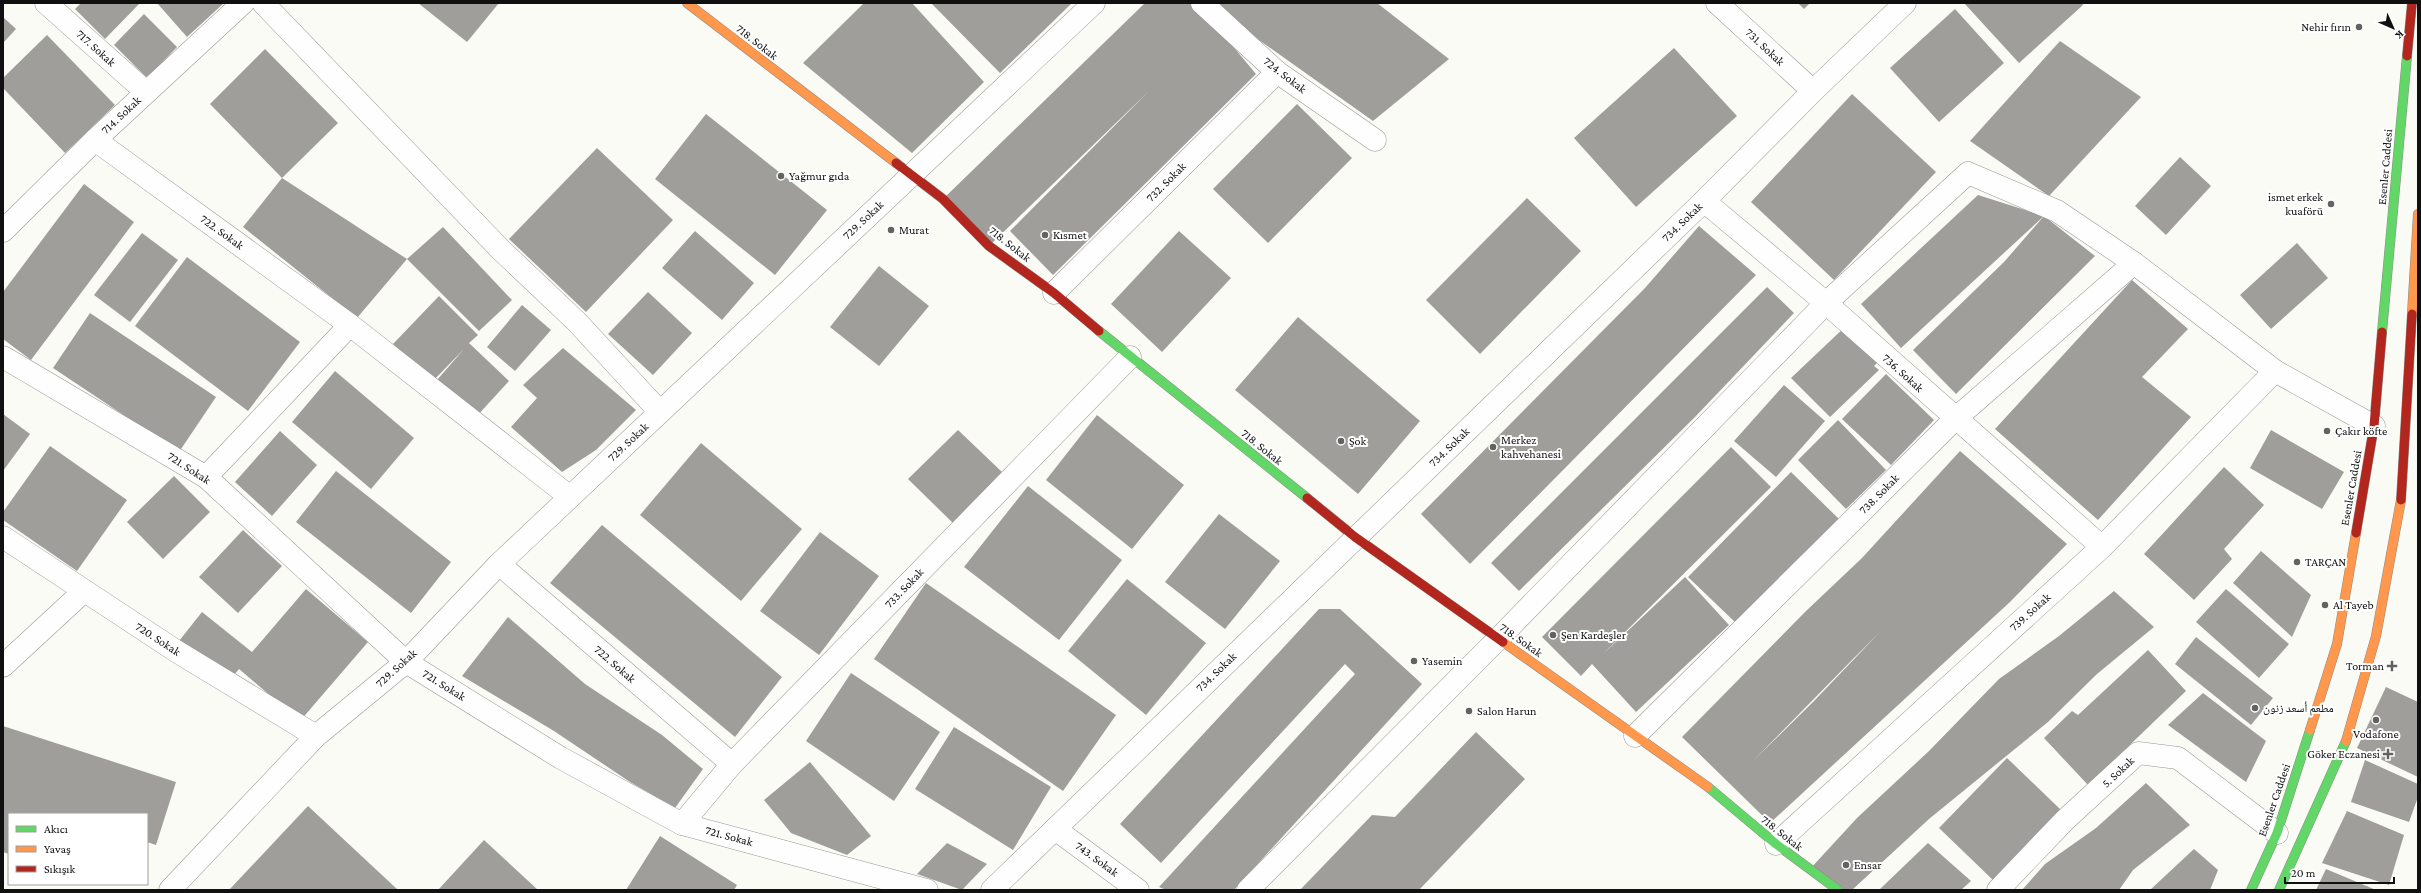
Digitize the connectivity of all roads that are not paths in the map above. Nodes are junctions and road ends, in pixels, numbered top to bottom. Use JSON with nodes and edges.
{"nodes":[{"id":1,"x":46,"y":3,"type":"edge"},
{"id":2,"x":243,"y":3,"type":"edge"},
{"id":3,"x":263,"y":3,"type":"edge"},
{"id":4,"x":687,"y":3,"type":"edge"},
{"id":5,"x":1094,"y":3,"type":"edge"},
{"id":6,"x":1202,"y":3,"type":"edge"},
{"id":7,"x":1718,"y":3,"type":"edge"},
{"id":8,"x":1905,"y":3,"type":"edge"},
{"id":9,"x":2412,"y":3,"type":"edge"},
{"id":10,"x":1277,"y":72,"type":"junction"},
{"id":11,"x":146,"y":92,"type":"junction"},
{"id":12,"x":1813,"y":92,"type":"junction"},
{"id":13,"x":95,"y":140,"type":"junction"},
{"id":14,"x":1375,"y":140,"type":"dead end"},
{"id":15,"x":910,"y":175,"type":"junction"},
{"id":16,"x":1704,"y":201,"type":"junction"},
{"id":17,"x":2418,"y":214,"type":"edge"},
{"id":18,"x":3,"y":231,"type":"edge"},
{"id":19,"x":2134,"y":263,"type":"junction"},
{"id":20,"x":1054,"y":293,"type":"junction"},
{"id":21,"x":1826,"y":303,"type":"junction"},
{"id":22,"x":350,"y":325,"type":"junction"},
{"id":23,"x":3,"y":357,"type":"edge"},
{"id":24,"x":1130,"y":357,"type":"junction"},
{"id":25,"x":2413,"y":367,"type":"edge"},
{"id":26,"x":2275,"y":371,"type":"junction"},
{"id":27,"x":660,"y":412,"type":"junction"},
{"id":28,"x":1955,"y":419,"type":"junction"},
{"id":29,"x":2374,"y":426,"type":"junction"},
{"id":30,"x":206,"y":477,"type":"junction"},
{"id":31,"x":570,"y":497,"type":"junction"},
{"id":32,"x":3,"y":537,"type":"edge"},
{"id":33,"x":1355,"y":537,"type":"junction"},
{"id":34,"x":2102,"y":547,"type":"junction"},
{"id":35,"x":499,"y":564,"type":"junction"},
{"id":36,"x":84,"y":592,"type":"junction"},
{"id":37,"x":1498,"y":639,"type":"junction"},
{"id":38,"x":406,"y":662,"type":"junction"},
{"id":39,"x":3,"y":666,"type":"edge"},
{"id":40,"x":316,"y":736,"type":"junction"},
{"id":41,"x":1635,"y":736,"type":"junction"},
{"id":42,"x":732,"y":764,"type":"junction"},
{"id":43,"x":682,"y":824,"type":"junction"},
{"id":44,"x":1055,"y":829,"type":"junction"},
{"id":45,"x":2277,"y":833,"type":"junction"},
{"id":46,"x":1776,"y":844,"type":"junction"},
{"id":47,"x":170,"y":890,"type":"edge"},
{"id":48,"x":927,"y":890,"type":"edge"},
{"id":49,"x":992,"y":890,"type":"edge"},
{"id":50,"x":1138,"y":890,"type":"edge"},
{"id":51,"x":1248,"y":890,"type":"edge"},
{"id":52,"x":1838,"y":890,"type":"edge"},
{"id":53,"x":1998,"y":890,"type":"edge"},
{"id":54,"x":2251,"y":890,"type":"edge"},
{"id":55,"x":2279,"y":890,"type":"edge"}],
"edges":[{"from":1,"to":11,"type":"street","name":"717. Sokak"},
{"from":2,"to":11,"type":"street","name":"714. Sokak"},
{"from":3,"to":27,"type":"street"},
{"from":4,"to":15,"type":"main road","name":"718. Sokak"},
{"from":5,"to":15,"type":"street","name":"729. Sokak"},
{"from":6,"to":10,"type":"street","name":"724. Sokak"},
{"from":7,"to":12,"type":"street","name":"731. Sokak"},
{"from":8,"to":12,"type":"street","name":"734. Sokak"},
{"from":9,"to":29,"type":"main road","name":"Esenler Caddesi"},
{"from":10,"to":14,"type":"street","name":"724. Sokak"},
{"from":10,"to":20,"type":"street","name":"732. Sokak"},
{"from":11,"to":13,"type":"street","name":"714. Sokak"},
{"from":12,"to":16,"type":"street","name":"734. Sokak"},
{"from":13,"to":18,"type":"street","name":"714. Sokak"},
{"from":13,"to":22,"type":"street","name":"722. Sokak"},
{"from":15,"to":20,"type":"main road","name":"718. Sokak"},
{"from":15,"to":27,"type":"street","name":"729. Sokak"},
{"from":16,"to":21,"type":"street","name":"736. Sokak"},
{"from":16,"to":33,"type":"street","name":"734. Sokak"},
{"from":17,"to":25,"type":"main road"},
{"from":19,"to":21,"type":"street"},
{"from":19,"to":26,"type":"street"},
{"from":19,"to":28,"type":"street","name":"738. Sokak"},
{"from":20,"to":24,"type":"main road","name":"718. Sokak"},
{"from":21,"to":28,"type":"street","name":"736. Sokak"},
{"from":21,"to":37,"type":"street"},
{"from":22,"to":30,"type":"street"},
{"from":22,"to":31,"type":"street","name":"722. Sokak"},
{"from":23,"to":30,"type":"street","name":"721. Sokak"},
{"from":24,"to":33,"type":"main road","name":"718. Sokak"},
{"from":24,"to":42,"type":"street","name":"733. Sokak"},
{"from":25,"to":55,"type":"main road"},
{"from":26,"to":29,"type":"street"},
{"from":26,"to":34,"type":"street","name":"739. Sokak"},
{"from":27,"to":31,"type":"street","name":"729. Sokak"},
{"from":28,"to":34,"type":"street","name":"736. Sokak"},
{"from":28,"to":41,"type":"street","name":"738. Sokak"},
{"from":29,"to":45,"type":"main road","name":"Esenler Caddesi"},
{"from":30,"to":38,"type":"street","name":"721. Sokak"},
{"from":31,"to":35,"type":"street","name":"729. Sokak"},
{"from":32,"to":36,"type":"street","name":"720. Sokak"},
{"from":33,"to":37,"type":"main road","name":"718. Sokak"},
{"from":33,"to":44,"type":"street","name":"734. Sokak"},
{"from":34,"to":46,"type":"street","name":"739. Sokak"},
{"from":35,"to":38,"type":"street","name":"729. Sokak"},
{"from":35,"to":42,"type":"street","name":"722. Sokak"},
{"from":36,"to":39,"type":"street"},
{"from":36,"to":40,"type":"street","name":"720. Sokak"},
{"from":37,"to":41,"type":"main road","name":"718. Sokak"},
{"from":37,"to":51,"type":"street"},
{"from":38,"to":40,"type":"street","name":"729. Sokak"},
{"from":38,"to":43,"type":"street","name":"721. Sokak"},
{"from":40,"to":47,"type":"street","name":"729. Sokak"},
{"from":41,"to":46,"type":"main road","name":"718. Sokak"},
{"from":42,"to":43,"type":"street","name":"733. Sokak"},
{"from":43,"to":48,"type":"street","name":"721. Sokak"},
{"from":44,"to":49,"type":"street","name":"734. Sokak"},
{"from":44,"to":50,"type":"street","name":"743. Sokak"},
{"from":45,"to":53,"type":"street","name":"5. Sokak"},
{"from":45,"to":54,"type":"main road","name":"Esenler Caddesi"},
{"from":46,"to":52,"type":"main road","name":"718. Sokak"}]}
